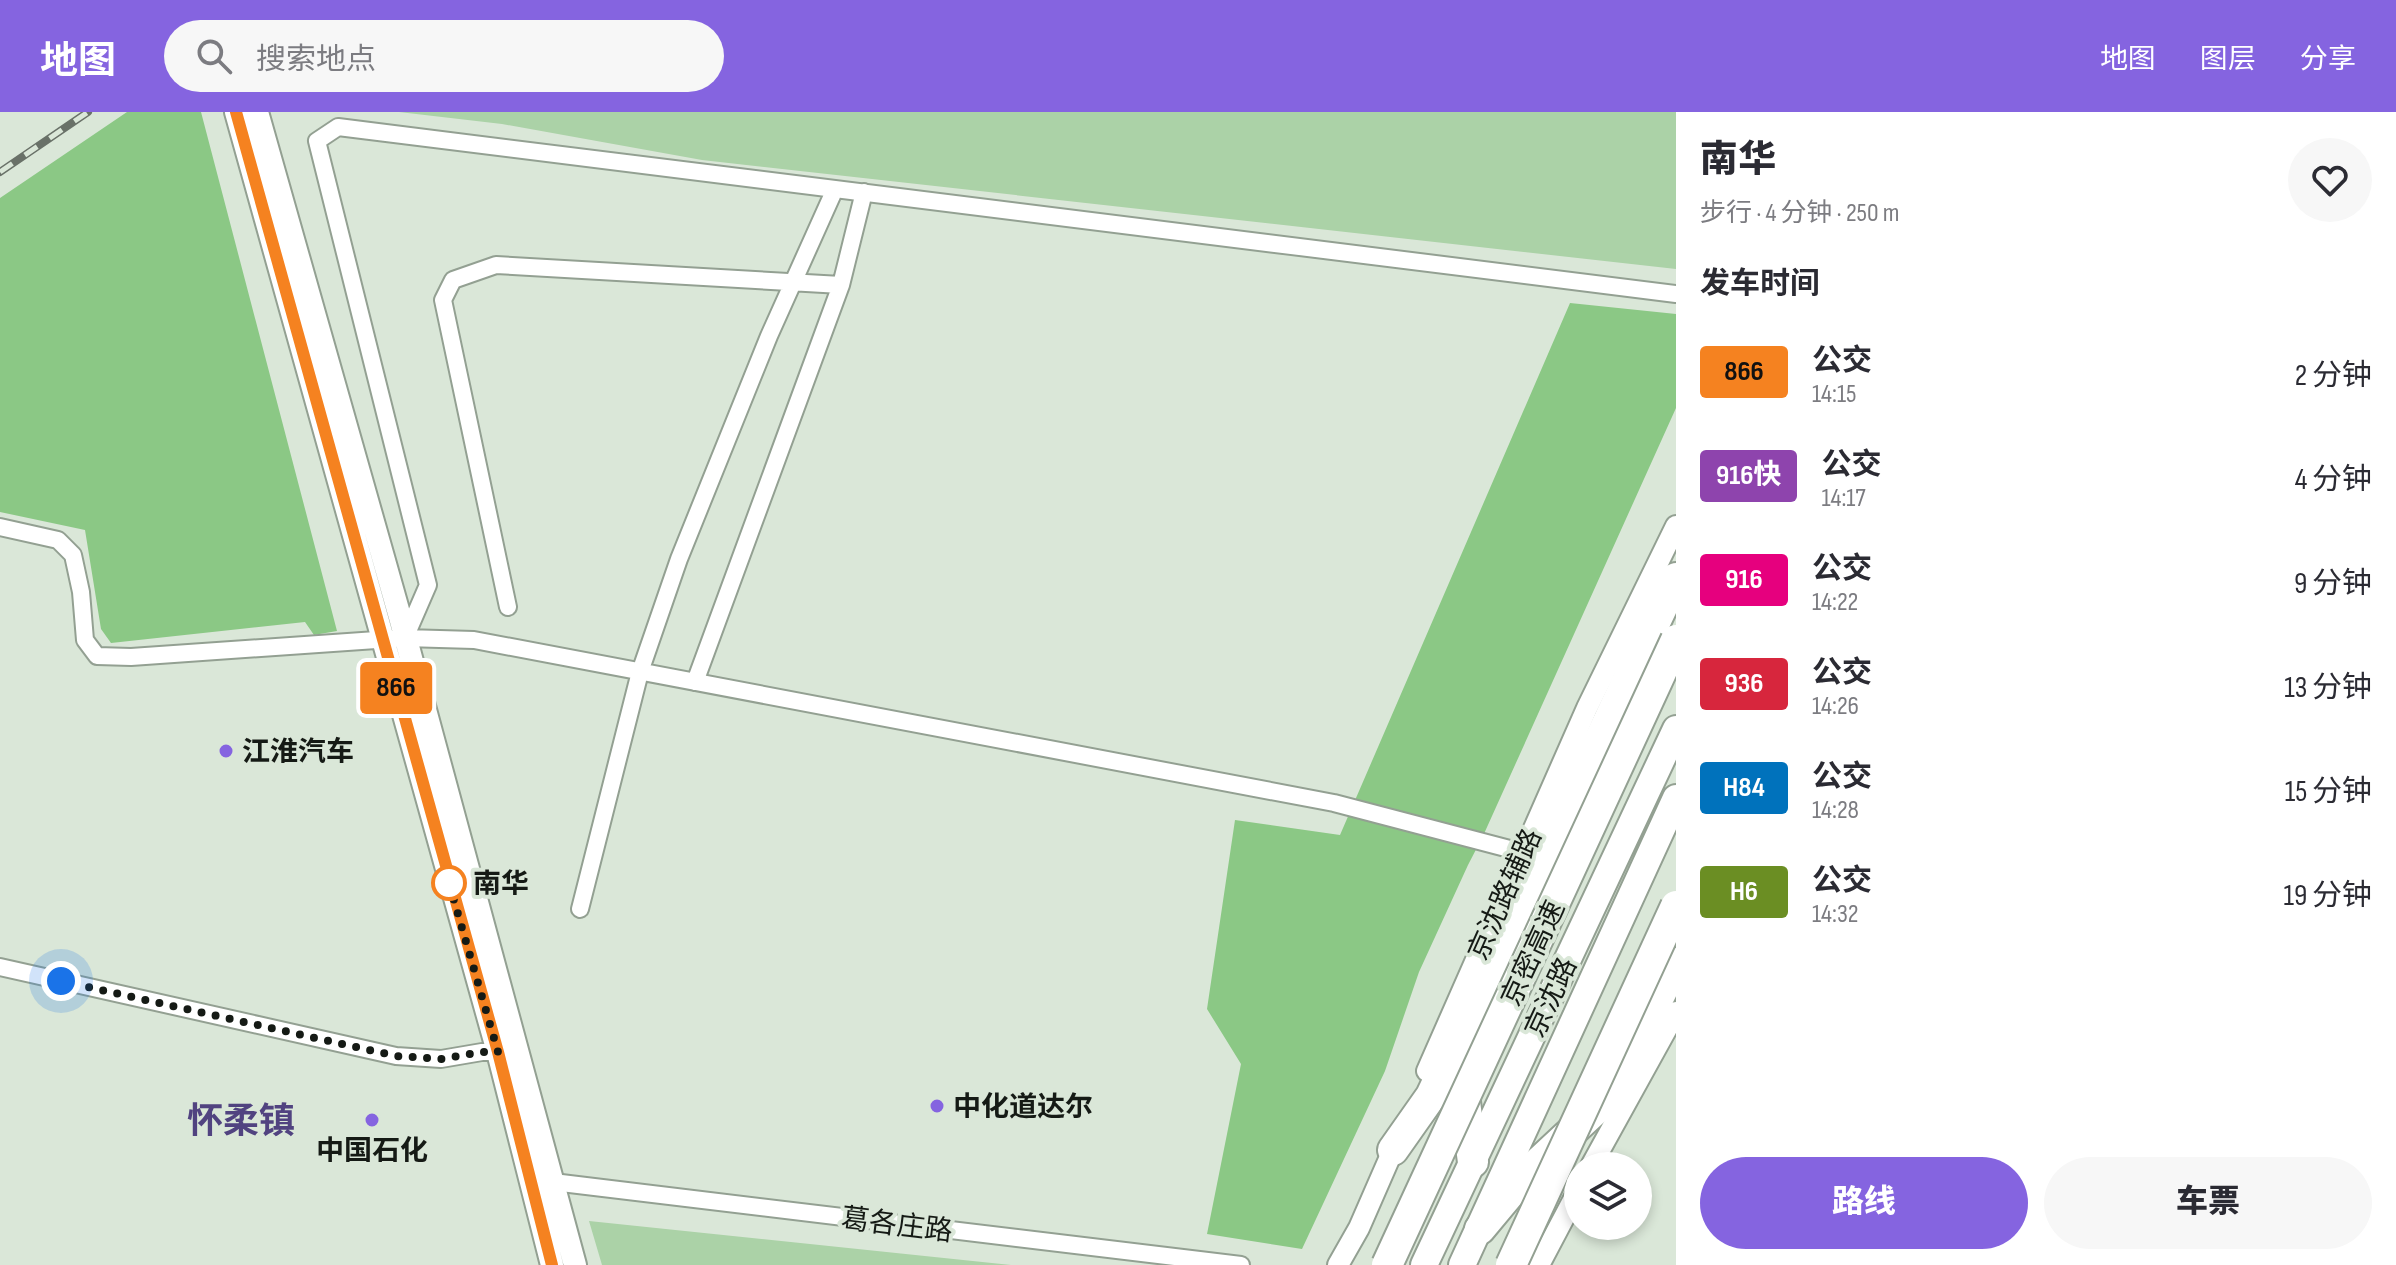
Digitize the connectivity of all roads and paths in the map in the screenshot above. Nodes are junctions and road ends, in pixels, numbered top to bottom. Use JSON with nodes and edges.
{"nodes":[{"id":1,"x":236,"y":112,"type":"edge"},
{"id":2,"x":257,"y":112,"type":"edge"},
{"id":3,"x":835,"y":189,"type":"junction"},
{"id":4,"x":864,"y":192,"type":"junction"},
{"id":5,"x":794,"y":281,"type":"junction"},
{"id":6,"x":841,"y":285,"type":"junction"},
{"id":7,"x":1676,"y":294,"type":"edge"},
{"id":8,"x":1676,"y":526,"type":"edge"},
{"id":9,"x":0,"y":527,"type":"edge"},
{"id":10,"x":1676,"y":578,"type":"edge"},
{"id":11,"x":508,"y":607,"type":"dead end"},
{"id":12,"x":394,"y":639,"type":"junction"},
{"id":13,"x":1676,"y":640,"type":"edge"},
{"id":14,"x":640,"y":672,"type":"junction"},
{"id":15,"x":695,"y":682,"type":"junction"},
{"id":16,"x":1676,"y":729,"type":"edge"},
{"id":17,"x":1676,"y":798,"type":"edge"},
{"id":18,"x":1521,"y":852,"type":"junction"},
{"id":19,"x":1676,"y":906,"type":"edge"},
{"id":20,"x":580,"y":909,"type":"dead end"},
{"id":21,"x":1676,"y":963,"type":"edge"},
{"id":22,"x":0,"y":967,"type":"edge"},
{"id":23,"x":1676,"y":1012,"type":"edge"},
{"id":24,"x":1456,"y":1038,"type":"junction"},
{"id":25,"x":498,"y":1052,"type":"junction"},
{"id":26,"x":1393,"y":1150,"type":"junction"},
{"id":27,"x":1599,"y":1152,"type":"edge"},
{"id":28,"x":1473,"y":1162,"type":"junction"},
{"id":29,"x":553,"y":1182,"type":"junction"},
{"id":30,"x":1564,"y":1218,"type":"edge"},
{"id":31,"x":1480,"y":1229,"type":"junction"},
{"id":32,"x":552,"y":1265,"type":"edge"},
{"id":33,"x":575,"y":1265,"type":"edge"},
{"id":34,"x":1241,"y":1265,"type":"edge"},
{"id":35,"x":1338,"y":1265,"type":"edge"},
{"id":36,"x":1387,"y":1265,"type":"edge"},
{"id":37,"x":1424,"y":1265,"type":"edge"},
{"id":38,"x":1462,"y":1265,"type":"edge"},
{"id":39,"x":1511,"y":1265,"type":"edge"},
{"id":40,"x":1539,"y":1265,"type":"edge"}],
"edges":[{"from":1,"to":12,"type":"main road"},
{"from":2,"to":12,"type":"main road"},
{"from":3,"to":4,"type":"street"},
{"from":3,"to":5,"type":"street"},
{"from":3,"to":12,"type":"street"},
{"from":4,"to":6,"type":"street"},
{"from":4,"to":7,"type":"street"},
{"from":5,"to":6,"type":"street"},
{"from":5,"to":11,"type":"street"},
{"from":5,"to":14,"type":"street"},
{"from":6,"to":15,"type":"street"},
{"from":8,"to":18,"type":"street","name":"京沈路辅路"},
{"from":9,"to":12,"type":"street"},
{"from":10,"to":24,"type":"highway"},
{"from":12,"to":14,"type":"street"},
{"from":12,"to":25,"type":"main road"},
{"from":12,"to":29,"type":"main road"},
{"from":13,"to":36,"type":"highway","name":"京密高速","bridge":true},
{"from":14,"to":15,"type":"street"},
{"from":14,"to":20,"type":"street"},
{"from":15,"to":18,"type":"street"},
{"from":16,"to":28,"type":"highway","name":"京沈路"},
{"from":17,"to":31,"type":"highway","name":"京沈路"},
{"from":18,"to":26,"type":"street","name":"京沈路辅路"},
{"from":19,"to":39,"type":"highway","bridge":true},
{"from":21,"to":31,"type":"highway"},
{"from":22,"to":25,"type":"street"},
{"from":23,"to":27,"type":"street"},
{"from":24,"to":26,"type":"highway"},
{"from":24,"to":28,"type":"highway"},
{"from":25,"to":32,"type":"main road"},
{"from":26,"to":35,"type":"street","name":"京沈路辅路"},
{"from":28,"to":37,"type":"highway","name":"京沈路"},
{"from":29,"to":33,"type":"main road"},
{"from":29,"to":34,"type":"street","name":"葛各庄路"},
{"from":30,"to":40,"type":"street"},
{"from":31,"to":38,"type":"highway","name":"京沈路"}]}
